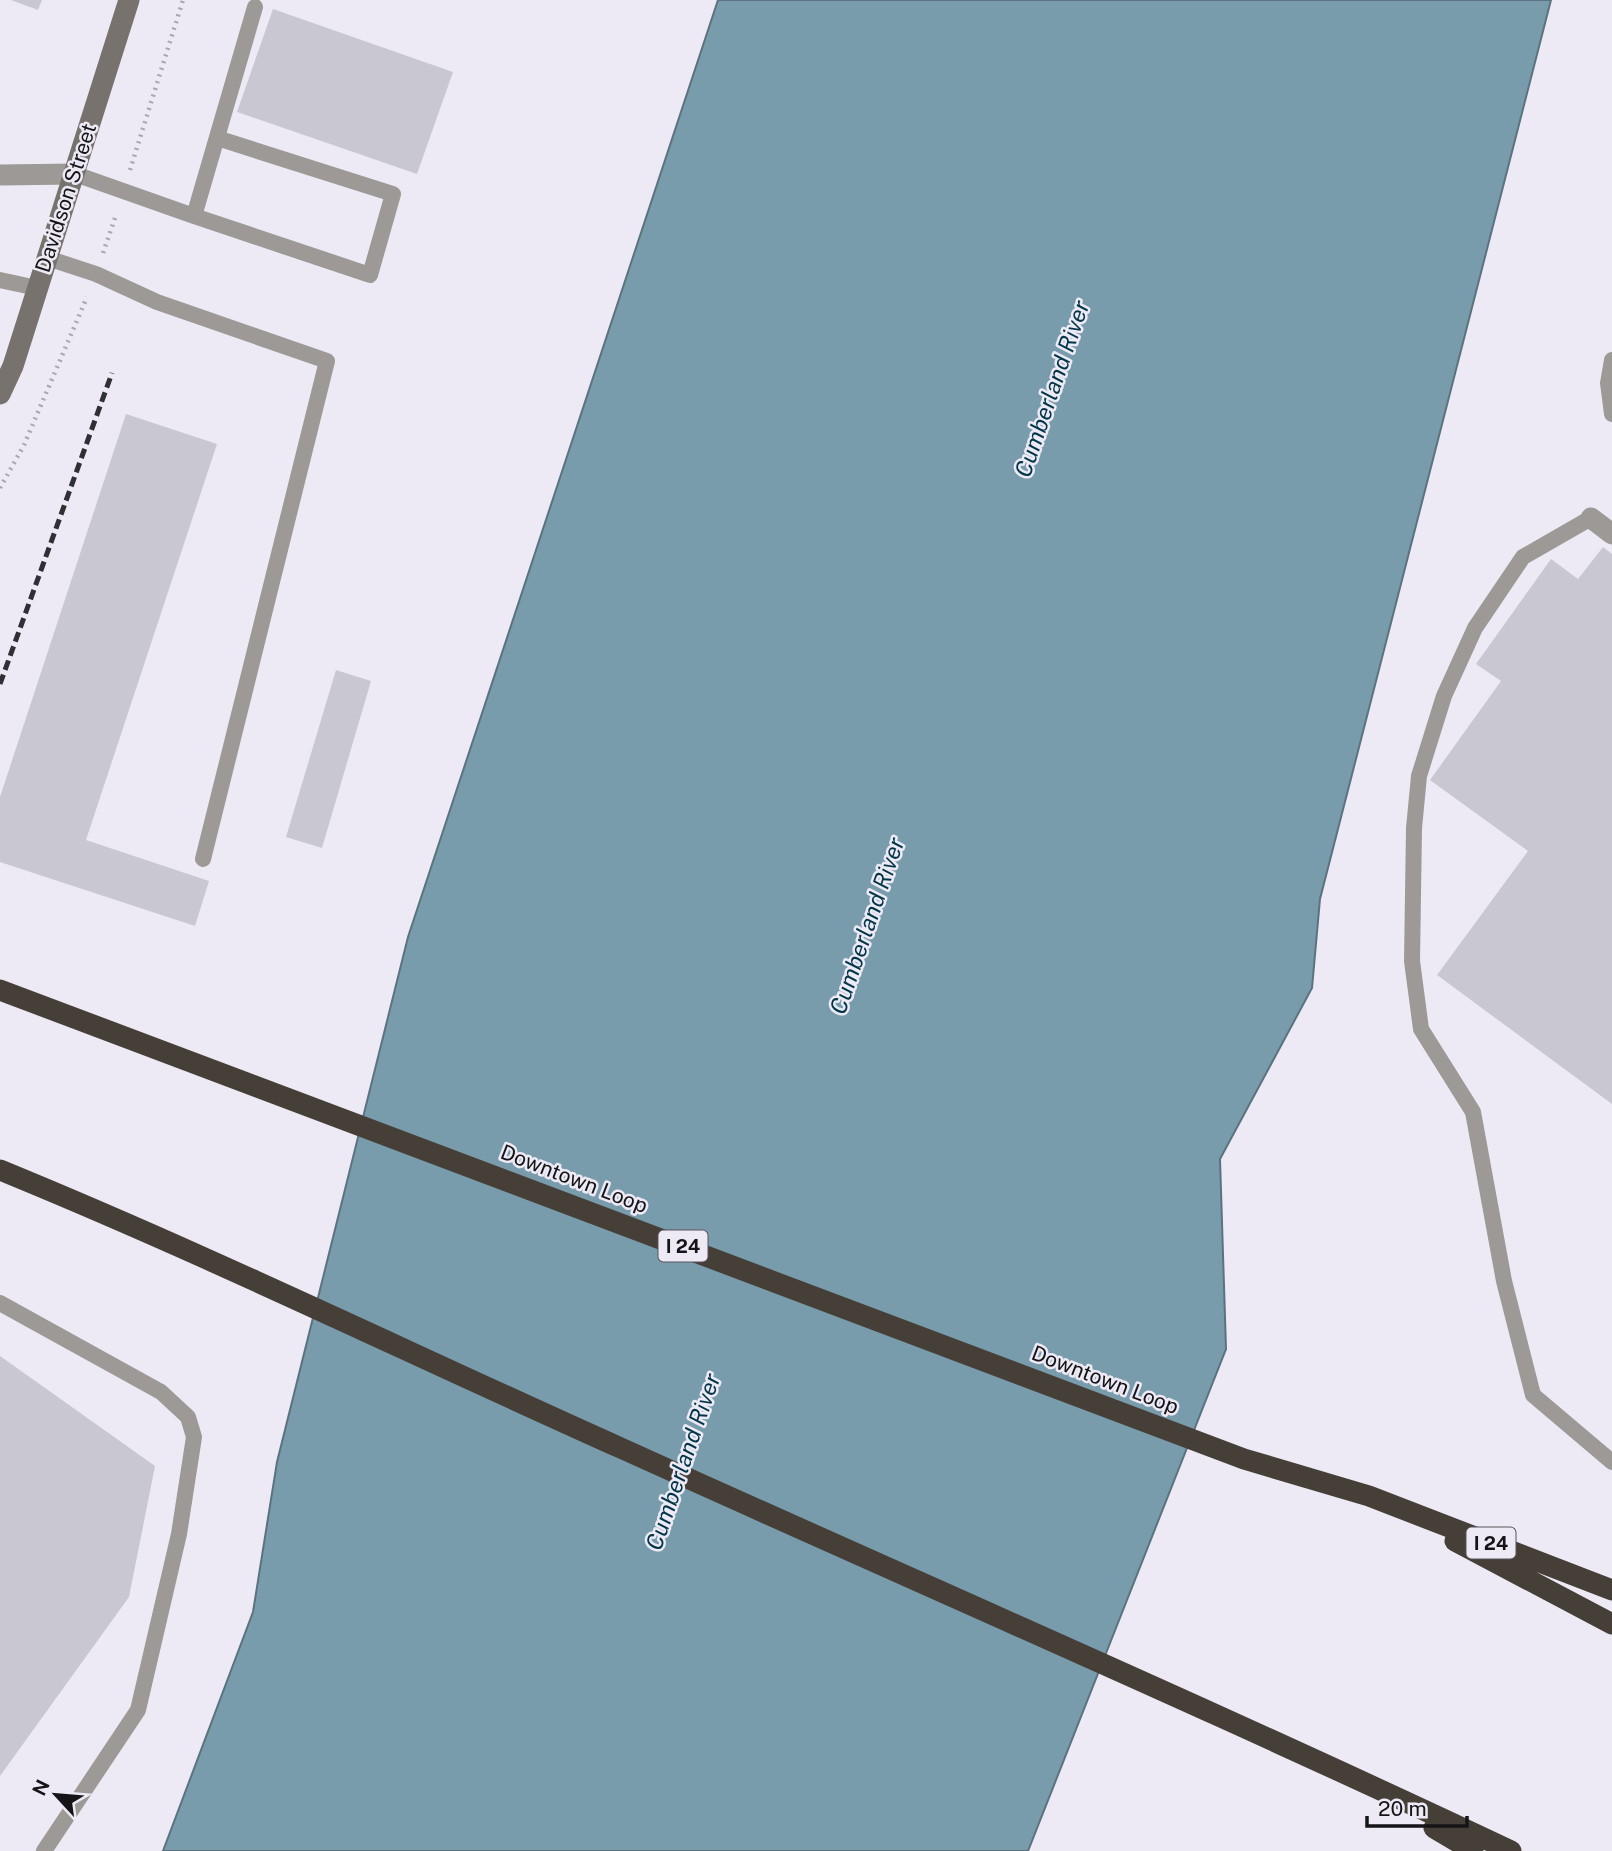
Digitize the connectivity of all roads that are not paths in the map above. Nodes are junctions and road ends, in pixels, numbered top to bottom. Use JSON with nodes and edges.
{"nodes":[{"id":1,"x":129,"y":0,"type":"edge"},
{"id":2,"x":255,"y":7,"type":"dead end"},
{"id":3,"x":217,"y":138,"type":"junction"},
{"id":4,"x":75,"y":174,"type":"junction"},
{"id":5,"x":0,"y":175,"type":"edge"},
{"id":6,"x":194,"y":216,"type":"junction"},
{"id":7,"x":47,"y":258,"type":"junction"},
{"id":8,"x":0,"y":280,"type":"edge"},
{"id":9,"x":37,"y":288,"type":"junction"},
{"id":10,"x":1612,"y":360,"type":"edge"},
{"id":11,"x":0,"y":394,"type":"edge"},
{"id":12,"x":1612,"y":414,"type":"edge"},
{"id":13,"x":1591,"y":518,"type":"joint"},
{"id":14,"x":1612,"y":534,"type":"edge"},
{"id":15,"x":203,"y":859,"type":"dead end"},
{"id":16,"x":0,"y":990,"type":"edge"},
{"id":17,"x":0,"y":1170,"type":"edge"},
{"id":18,"x":0,"y":1303,"type":"edge"},
{"id":19,"x":1612,"y":1462,"type":"edge"},
{"id":20,"x":1369,"y":1496,"type":"junction"},
{"id":21,"x":1612,"y":1590,"type":"edge"},
{"id":22,"x":1612,"y":1624,"type":"edge"},
{"id":23,"x":1318,"y":1760,"type":"junction"},
{"id":24,"x":63,"y":1820,"type":"junction"},
{"id":25,"x":44,"y":1851,"type":"edge"},
{"id":26,"x":54,"y":1851,"type":"edge"},
{"id":27,"x":1473,"y":1851,"type":"edge"},
{"id":28,"x":1511,"y":1851,"type":"edge"}],
"edges":[{"from":1,"to":4,"type":"street","name":"Davidson Street"},
{"from":2,"to":3,"type":"lane"},
{"from":3,"to":6,"type":"lane"},
{"from":3,"to":6,"type":"lane"},
{"from":4,"to":5,"type":"street"},
{"from":4,"to":6,"type":"lane"},
{"from":4,"to":7,"type":"street","name":"Davidson Street"},
{"from":7,"to":9,"type":"street","name":"Davidson Street"},
{"from":7,"to":15,"type":"lane"},
{"from":8,"to":9,"type":"lane"},
{"from":9,"to":11,"type":"street","name":"Davidson Street"},
{"from":10,"to":12,"type":"lane"},
{"from":13,"to":14,"type":"street"},
{"from":13,"to":19,"type":"lane"},
{"from":16,"to":20,"type":"highway","name":"Downtown Loop","number":"I 24"},
{"from":17,"to":23,"type":"highway"},
{"from":18,"to":24,"type":"lane"},
{"from":20,"to":21,"type":"highway","number":"I 24"},
{"from":20,"to":22,"type":"highway"},
{"from":23,"to":27,"type":"highway"},
{"from":23,"to":28,"type":"highway"},
{"from":24,"to":25,"type":"lane"},
{"from":24,"to":26,"type":"lane"}]}
